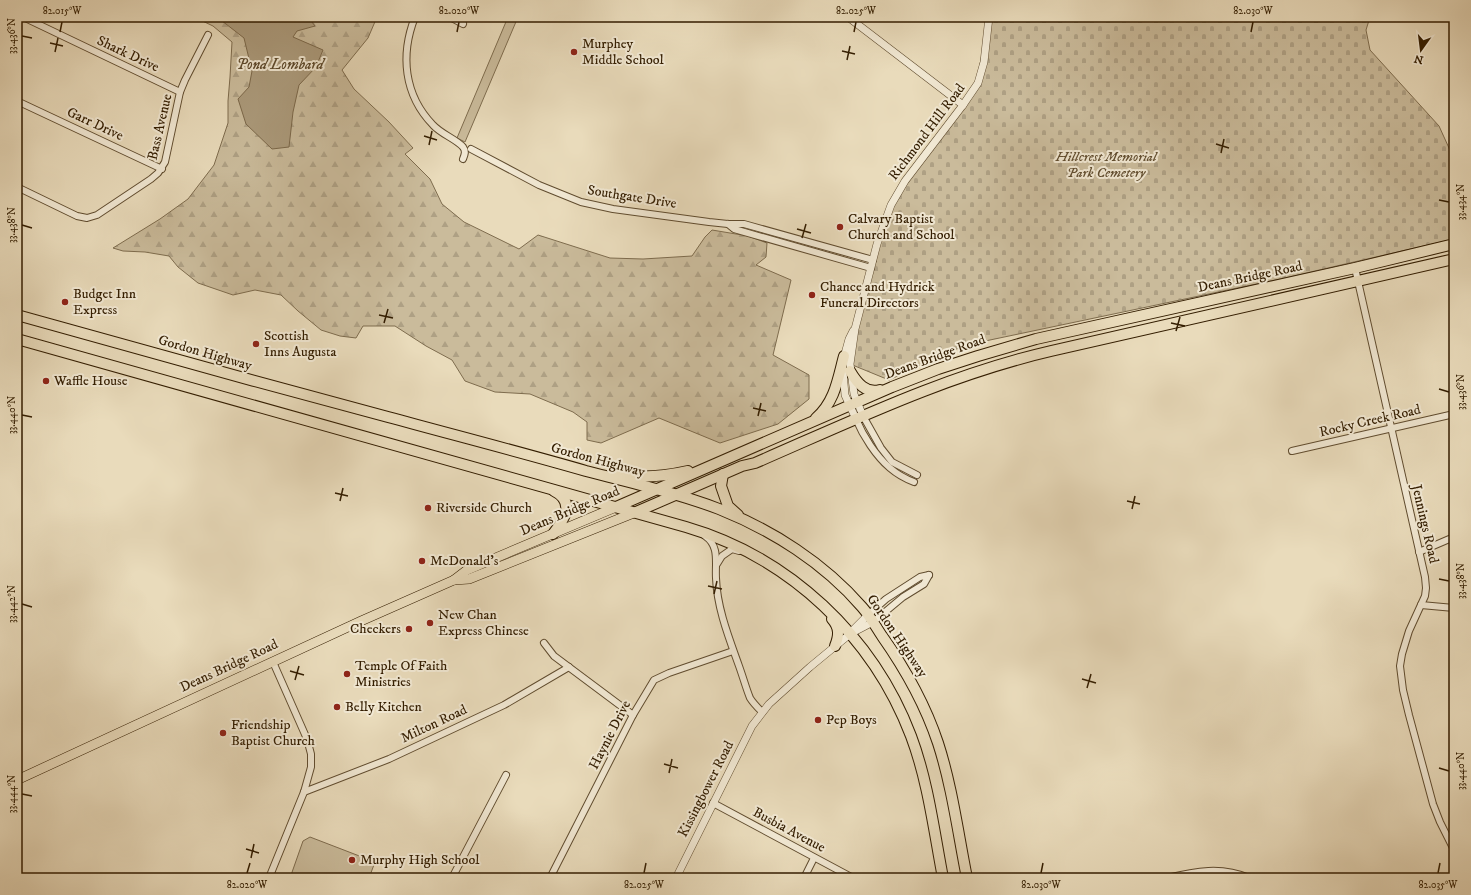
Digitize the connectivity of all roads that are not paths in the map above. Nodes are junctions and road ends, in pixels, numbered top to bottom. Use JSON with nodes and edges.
{"nodes":[{"id":1,"x":23,"y":17,"type":"edge"},
{"id":2,"x":415,"y":17,"type":"edge"},
{"id":3,"x":450,"y":17,"type":"edge"},
{"id":4,"x":848,"y":17,"type":"edge"},
{"id":5,"x":989,"y":17,"type":"edge"},
{"id":6,"x":463,"y":24,"type":"dead end"},
{"id":7,"x":208,"y":35,"type":"dead end"},
{"id":8,"x":180,"y":92,"type":"junction"},
{"id":9,"x":17,"y":101,"type":"edge"},
{"id":10,"x":963,"y":105,"type":"junction"},
{"id":11,"x":471,"y":149,"type":"dead end"},
{"id":12,"x":463,"y":158,"type":"dead end"},
{"id":13,"x":162,"y":169,"type":"junction"},
{"id":14,"x":17,"y":187,"type":"edge"},
{"id":15,"x":728,"y":224,"type":"junction"},
{"id":16,"x":1454,"y":244,"type":"edge"},
{"id":17,"x":1454,"y":259,"type":"edge"},
{"id":18,"x":873,"y":260,"type":"junction"},
{"id":19,"x":871,"y":268,"type":"junction"},
{"id":20,"x":1355,"y":268,"type":"junction"},
{"id":21,"x":1358,"y":281,"type":"junction"},
{"id":22,"x":17,"y":315,"type":"edge"},
{"id":23,"x":855,"y":329,"type":"junction"},
{"id":24,"x":17,"y":340,"type":"edge"},
{"id":25,"x":844,"y":356,"type":"junction"},
{"id":26,"x":850,"y":371,"type":"junction"},
{"id":27,"x":892,"y":387,"type":"junction"},
{"id":28,"x":853,"y":404,"type":"junction"},
{"id":29,"x":1454,"y":414,"type":"edge"},
{"id":30,"x":860,"y":418,"type":"junction"},
{"id":31,"x":805,"y":425,"type":"junction"},
{"id":32,"x":1391,"y":428,"type":"junction"},
{"id":33,"x":1292,"y":451,"type":"dead end"},
{"id":34,"x":714,"y":465,"type":"junction"},
{"id":35,"x":574,"y":467,"type":"junction"},
{"id":36,"x":724,"y":474,"type":"junction"},
{"id":37,"x":917,"y":475,"type":"dead end"},
{"id":38,"x":914,"y":482,"type":"dead end"},
{"id":39,"x":543,"y":486,"type":"junction"},
{"id":40,"x":655,"y":490,"type":"junction"},
{"id":41,"x":674,"y":495,"type":"junction"},
{"id":42,"x":616,"y":507,"type":"junction"},
{"id":43,"x":636,"y":512,"type":"junction"},
{"id":44,"x":744,"y":520,"type":"junction"},
{"id":45,"x":696,"y":529,"type":"junction"},
{"id":46,"x":553,"y":534,"type":"junction"},
{"id":47,"x":1454,"y":537,"type":"edge"},
{"id":48,"x":1419,"y":552,"type":"junction"},
{"id":49,"x":751,"y":553,"type":"junction"},
{"id":50,"x":717,"y":564,"type":"junction"},
{"id":51,"x":454,"y":580,"type":"junction"},
{"id":52,"x":801,"y":586,"type":"junction"},
{"id":53,"x":1422,"y":605,"type":"junction"},
{"id":54,"x":1454,"y":608,"type":"edge"},
{"id":55,"x":870,"y":618,"type":"junction"},
{"id":56,"x":850,"y":634,"type":"junction"},
{"id":57,"x":544,"y":643,"type":"dead end"},
{"id":58,"x":835,"y":646,"type":"junction"},
{"id":59,"x":734,"y":651,"type":"junction"},
{"id":60,"x":273,"y":662,"type":"junction"},
{"id":61,"x":569,"y":667,"type":"junction"},
{"id":62,"x":762,"y":712,"type":"junction"},
{"id":63,"x":633,"y":715,"type":"junction"},
{"id":64,"x":506,"y":775,"type":"dead end"},
{"id":65,"x":17,"y":780,"type":"edge"},
{"id":66,"x":304,"y":792,"type":"junction"},
{"id":67,"x":713,"y":803,"type":"junction"},
{"id":68,"x":1454,"y":850,"type":"edge"},
{"id":69,"x":814,"y":858,"type":"junction"},
{"id":70,"x":269,"y":878,"type":"edge"},
{"id":71,"x":452,"y":878,"type":"edge"},
{"id":72,"x":550,"y":878,"type":"edge"},
{"id":73,"x":676,"y":878,"type":"edge"},
{"id":74,"x":804,"y":878,"type":"edge"},
{"id":75,"x":853,"y":878,"type":"edge"},
{"id":76,"x":943,"y":878,"type":"edge"},
{"id":77,"x":967,"y":878,"type":"edge"},
{"id":78,"x":1167,"y":878,"type":"edge"},
{"id":79,"x":1249,"y":878,"type":"edge"}],
"edges":[{"from":1,"to":8,"type":"street","name":"Shark Drive"},
{"from":2,"to":12,"type":"street"},
{"from":3,"to":6,"type":"street"},
{"from":4,"to":10,"type":"street"},
{"from":5,"to":10,"type":"street","name":"Richmond Hill Road"},
{"from":7,"to":8,"type":"street","name":"Bass Avenue"},
{"from":8,"to":13,"type":"street","name":"Bass Avenue"},
{"from":9,"to":13,"type":"street","name":"Garr Drive"},
{"from":10,"to":18,"type":"street","name":"Richmond Hill Road"},
{"from":11,"to":15,"type":"street","name":"Southgate Drive"},
{"from":13,"to":14,"type":"street","name":"Bass Avenue"},
{"from":15,"to":18,"type":"street","name":"Southgate Drive"},
{"from":15,"to":19,"type":"street","name":"Southgate Drive"},
{"from":16,"to":20,"type":"highway","name":"Deans Bridge Road"},
{"from":17,"to":21,"type":"highway","name":"Deans Bridge Road"},
{"from":18,"to":19,"type":"street","name":"Richmond Hill Road"},
{"from":19,"to":23,"type":"street","name":"Richmond Hill Road"},
{"from":20,"to":21,"type":"street","name":"Jennings Road"},
{"from":20,"to":27,"type":"highway","name":"Deans Bridge Road"},
{"from":21,"to":30,"type":"highway","name":"Deans Bridge Road"},
{"from":21,"to":32,"type":"street","name":"Jennings Road"},
{"from":22,"to":35,"type":"highway","name":"Gordon Highway"},
{"from":23,"to":25,"type":"street","name":"Richmond Hill Road"},
{"from":23,"to":26,"type":"street","name":"Richmond Hill Road"},
{"from":24,"to":39,"type":"highway"},
{"from":25,"to":28,"type":"street","name":"Richmond Hill Road"},
{"from":25,"to":31,"type":"highway"},
{"from":26,"to":27,"type":"highway"},
{"from":26,"to":28,"type":"street","name":"Richmond Hill Road"},
{"from":27,"to":28,"type":"highway","name":"Deans Bridge Road"},
{"from":28,"to":30,"type":"street","name":"Richmond Hill Road"},
{"from":28,"to":31,"type":"highway","name":"Deans Bridge Road"},
{"from":29,"to":32,"type":"street","name":"Rocky Creek Road"},
{"from":30,"to":36,"type":"highway","name":"Deans Bridge Road"},
{"from":30,"to":37,"type":"street","name":"Richmond Hill Road"},
{"from":30,"to":38,"type":"street","name":"Richmond Hill Road"},
{"from":31,"to":34,"type":"highway","name":"Deans Bridge Road"},
{"from":32,"to":33,"type":"street","name":"Rocky Creek Road"},
{"from":32,"to":48,"type":"street","name":"Jennings Road"},
{"from":34,"to":35,"type":"highway"},
{"from":34,"to":40,"type":"highway","name":"Deans Bridge Road"},
{"from":35,"to":40,"type":"highway","name":"Gordon Highway"},
{"from":36,"to":41,"type":"highway","name":"Deans Bridge Road"},
{"from":36,"to":44,"type":"highway"},
{"from":39,"to":42,"type":"highway"},
{"from":39,"to":46,"type":"highway"},
{"from":40,"to":41,"type":"highway","name":"Gordon Highway"},
{"from":40,"to":42,"type":"highway","name":"Deans Bridge Road"},
{"from":41,"to":43,"type":"highway","name":"Deans Bridge Road"},
{"from":41,"to":44,"type":"highway","name":"Gordon Highway"},
{"from":42,"to":43,"type":"highway"},
{"from":42,"to":46,"type":"main road","name":"Deans Bridge Road"},
{"from":43,"to":45,"type":"highway"},
{"from":43,"to":51,"type":"main road","name":"Deans Bridge Road"},
{"from":44,"to":55,"type":"highway","name":"Gordon Highway"},
{"from":45,"to":49,"type":"highway"},
{"from":45,"to":50,"type":"street"},
{"from":46,"to":51,"type":"main road","name":"Deans Bridge Road"},
{"from":47,"to":48,"type":"street"},
{"from":48,"to":53,"type":"street","name":"Jennings Road"},
{"from":49,"to":50,"type":"street"},
{"from":49,"to":52,"type":"highway"},
{"from":50,"to":59,"type":"street"},
{"from":51,"to":60,"type":"main road","name":"Deans Bridge Road"},
{"from":52,"to":56,"type":"highway"},
{"from":52,"to":58,"type":"highway"},
{"from":53,"to":54,"type":"street"},
{"from":53,"to":68,"type":"street","name":"Jennings Road"},
{"from":55,"to":55,"type":"street","name":"Kissingbower Road"},
{"from":55,"to":56,"type":"street","name":"Kissingbower Road"},
{"from":55,"to":77,"type":"highway","name":"Gordon Highway"},
{"from":56,"to":58,"type":"street","name":"Kissingbower Road"},
{"from":56,"to":76,"type":"highway"},
{"from":57,"to":61,"type":"street"},
{"from":58,"to":62,"type":"street","name":"Kissingbower Road"},
{"from":59,"to":62,"type":"street"},
{"from":59,"to":63,"type":"street","name":"Haynie Drive"},
{"from":60,"to":65,"type":"main road","name":"Deans Bridge Road"},
{"from":60,"to":66,"type":"street"},
{"from":61,"to":63,"type":"street"},
{"from":61,"to":66,"type":"street","name":"Milton Road"},
{"from":62,"to":67,"type":"street","name":"Kissingbower Road"},
{"from":63,"to":72,"type":"street","name":"Haynie Drive"},
{"from":64,"to":71,"type":"street"},
{"from":66,"to":70,"type":"street"},
{"from":67,"to":69,"type":"street","name":"Busbia Avenue"},
{"from":67,"to":73,"type":"street","name":"Kissingbower Road"},
{"from":69,"to":74,"type":"street"},
{"from":69,"to":75,"type":"street","name":"Busbia Avenue"},
{"from":78,"to":79,"type":"street"}]}
